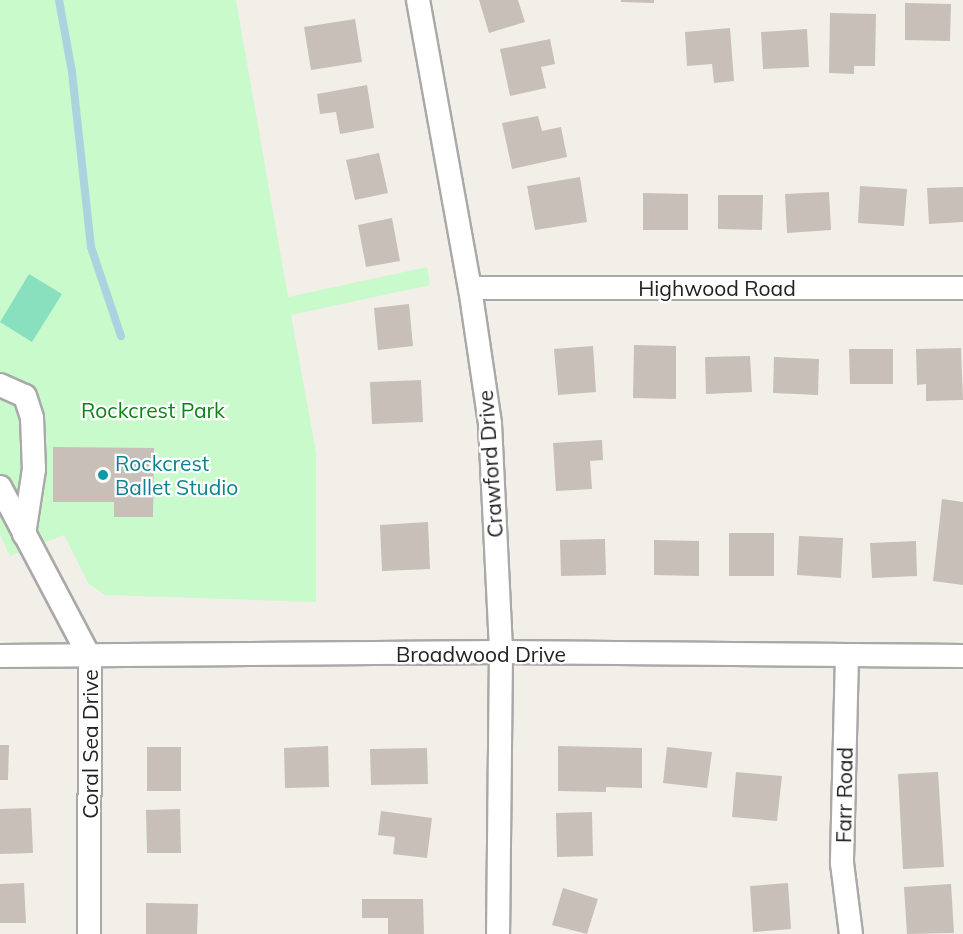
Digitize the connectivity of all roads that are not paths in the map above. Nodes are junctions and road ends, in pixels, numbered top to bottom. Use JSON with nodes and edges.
{"nodes":[{"id":1,"x":418,"y":0,"type":"edge"},
{"id":2,"x":470,"y":288,"type":"junction"},
{"id":3,"x":963,"y":288,"type":"edge"},
{"id":4,"x":0,"y":385,"type":"edge"},
{"id":5,"x":0,"y":487,"type":"edge"},
{"id":6,"x":24,"y":534,"type":"junction"},
{"id":7,"x":501,"y":652,"type":"junction"},
{"id":8,"x":847,"y":655,"type":"junction"},
{"id":9,"x":0,"y":656,"type":"edge"},
{"id":10,"x":963,"y":656,"type":"edge"},
{"id":11,"x":90,"y":658,"type":"junction"},
{"id":12,"x":89,"y":934,"type":"edge"},
{"id":13,"x":498,"y":934,"type":"edge"},
{"id":14,"x":851,"y":934,"type":"edge"}],
"edges":[{"from":1,"to":2,"type":"street","name":"Crawford Drive"},
{"from":2,"to":3,"type":"street","name":"Highwood Road"},
{"from":2,"to":7,"type":"street","name":"Crawford Drive"},
{"from":4,"to":6,"type":"street"},
{"from":5,"to":6,"type":"street","name":"Coral Sea Drive"},
{"from":6,"to":11,"type":"street","name":"Coral Sea Drive"},
{"from":7,"to":8,"type":"street","name":"Broadwood Drive"},
{"from":7,"to":11,"type":"street","name":"Broadwood Drive"},
{"from":7,"to":13,"type":"street","name":"Crawford Drive"},
{"from":8,"to":10,"type":"street","name":"Broadwood Drive"},
{"from":8,"to":14,"type":"street","name":"Farr Road"},
{"from":9,"to":11,"type":"street","name":"Broadwood Drive"},
{"from":11,"to":12,"type":"street","name":"Coral Sea Drive"}]}
